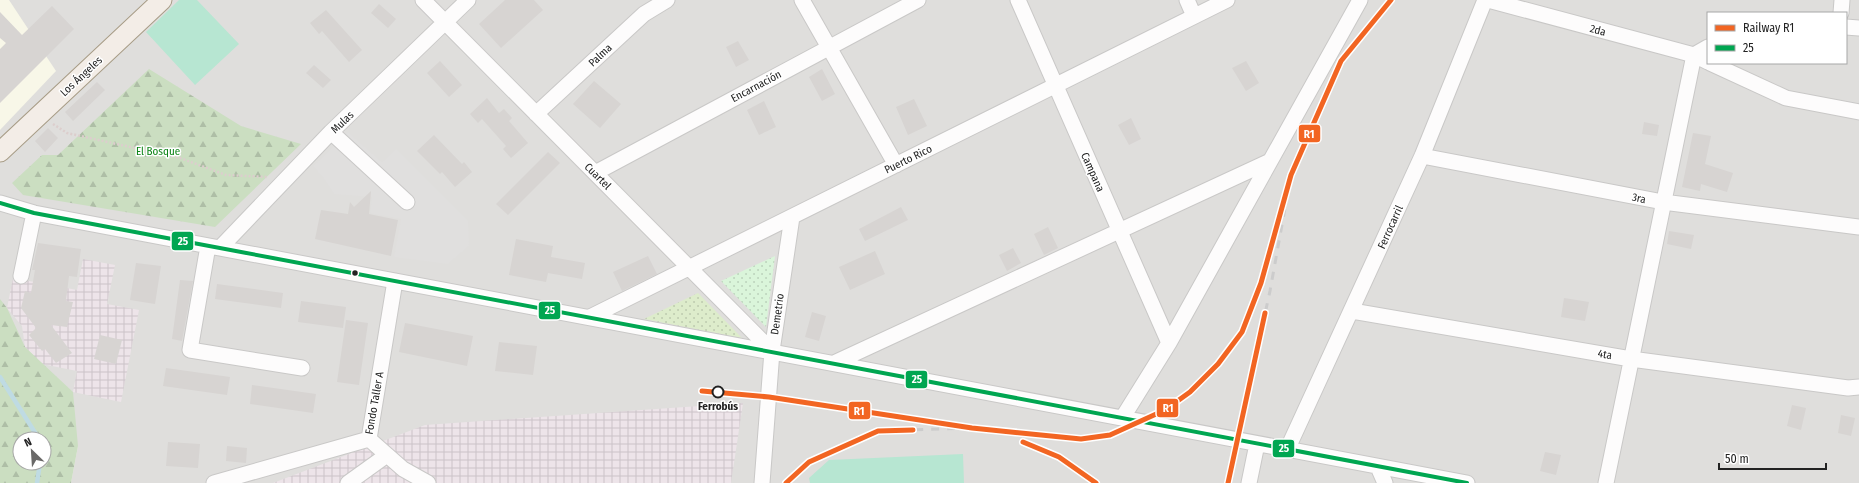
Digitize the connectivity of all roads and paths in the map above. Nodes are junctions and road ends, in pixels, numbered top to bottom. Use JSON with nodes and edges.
{"nodes":[{"id":1,"x":162,"y":0,"type":"edge"},
{"id":2,"x":423,"y":0,"type":"edge"},
{"id":3,"x":468,"y":0,"type":"edge"},
{"id":4,"x":666,"y":0,"type":"edge"},
{"id":5,"x":802,"y":0,"type":"edge"},
{"id":6,"x":918,"y":0,"type":"edge"},
{"id":7,"x":1018,"y":0,"type":"edge"},
{"id":8,"x":1187,"y":0,"type":"edge"},
{"id":9,"x":1227,"y":0,"type":"edge"},
{"id":10,"x":1360,"y":0,"type":"edge"},
{"id":11,"x":1486,"y":0,"type":"edge"},
{"id":12,"x":1842,"y":0,"type":"edge"},
{"id":13,"x":1841,"y":12,"type":"edge"},
{"id":14,"x":1194,"y":16,"type":"junction"},
{"id":15,"x":445,"y":22,"type":"junction"},
{"id":16,"x":1847,"y":27,"type":"edge"},
{"id":17,"x":1859,"y":28,"type":"edge"},
{"id":18,"x":829,"y":48,"type":"junction"},
{"id":19,"x":1707,"y":48,"type":"edge"},
{"id":20,"x":1694,"y":55,"type":"junction"},
{"id":21,"x":1707,"y":61,"type":"edge"},
{"id":22,"x":1713,"y":64,"type":"edge"},
{"id":23,"x":1054,"y":86,"type":"junction"},
{"id":24,"x":1859,"y":112,"type":"edge"},
{"id":25,"x":536,"y":114,"type":"junction"},
{"id":26,"x":39,"y":116,"type":"junction"},
{"id":27,"x":331,"y":132,"type":"junction"},
{"id":28,"x":0,"y":152,"type":"edge"},
{"id":29,"x":1422,"y":156,"type":"junction"},
{"id":30,"x":1268,"y":162,"type":"junction"},
{"id":31,"x":896,"y":165,"type":"junction"},
{"id":32,"x":595,"y":173,"type":"junction"},
{"id":33,"x":287,"y":178,"type":"junction"},
{"id":34,"x":407,"y":202,"type":"dead end"},
{"id":35,"x":1663,"y":202,"type":"junction"},
{"id":36,"x":0,"y":203,"type":"edge"},
{"id":37,"x":34,"y":213,"type":"junction"},
{"id":38,"x":792,"y":217,"type":"junction"},
{"id":39,"x":1859,"y":227,"type":"edge"},
{"id":40,"x":1120,"y":231,"type":"junction"},
{"id":41,"x":214,"y":247,"type":"junction"},
{"id":42,"x":689,"y":268,"type":"junction"},
{"id":43,"x":21,"y":276,"type":"dead end"},
{"id":44,"x":395,"y":281,"type":"junction"},
{"id":45,"x":1352,"y":311,"type":"junction"},
{"id":46,"x":590,"y":317,"type":"junction"},
{"id":47,"x":1169,"y":343,"type":"junction"},
{"id":48,"x":772,"y":351,"type":"junction"},
{"id":49,"x":1631,"y":359,"type":"junction"},
{"id":50,"x":834,"y":363,"type":"junction"},
{"id":51,"x":302,"y":368,"type":"dead end"},
{"id":52,"x":1859,"y":388,"type":"edge"},
{"id":53,"x":1124,"y":417,"type":"junction"},
{"id":54,"x":369,"y":439,"type":"junction"},
{"id":55,"x":1257,"y":444,"type":"junction"},
{"id":56,"x":1287,"y":450,"type":"junction"},
{"id":57,"x":387,"y":455,"type":"junction"},
{"id":58,"x":1378,"y":467,"type":"junction"},
{"id":59,"x":214,"y":483,"type":"edge"},
{"id":60,"x":348,"y":483,"type":"edge"},
{"id":61,"x":428,"y":483,"type":"edge"},
{"id":62,"x":762,"y":483,"type":"edge"},
{"id":63,"x":1249,"y":483,"type":"edge"},
{"id":64,"x":1385,"y":483,"type":"edge"},
{"id":65,"x":1467,"y":483,"type":"edge"},
{"id":66,"x":1606,"y":483,"type":"edge"}],
"edges":[{"from":1,"to":26,"type":"main road","name":"Los Ángeles"},
{"from":2,"to":15,"type":"street","name":"Cuartel"},
{"from":3,"to":15,"type":"street","name":"Mulas"},
{"from":4,"to":25,"type":"street","name":"Palma"},
{"from":5,"to":18,"type":"street"},
{"from":6,"to":18,"type":"street","name":"Encarnación"},
{"from":7,"to":23,"type":"street","name":"Campana"},
{"from":8,"to":14,"type":"street"},
{"from":9,"to":14,"type":"street","name":"Puerto Rico"},
{"from":10,"to":30,"type":"street"},
{"from":11,"to":20,"type":"street","name":"2da"},
{"from":11,"to":29,"type":"street","name":"Ferrocarril"},
{"from":12,"to":13,"type":"street"},
{"from":14,"to":23,"type":"street","name":"Puerto Rico"},
{"from":15,"to":25,"type":"street","name":"Cuartel"},
{"from":15,"to":27,"type":"street","name":"Mulas"},
{"from":16,"to":17,"type":"street"},
{"from":18,"to":31,"type":"street"},
{"from":18,"to":32,"type":"street","name":"Encarnación"},
{"from":19,"to":20,"type":"street"},
{"from":20,"to":21,"type":"street","name":"2da"},
{"from":20,"to":35,"type":"street"},
{"from":22,"to":24,"type":"street","name":"2da"},
{"from":23,"to":31,"type":"street","name":"Puerto Rico"},
{"from":23,"to":40,"type":"street","name":"Campana"},
{"from":25,"to":32,"type":"street","name":"Cuartel"},
{"from":26,"to":28,"type":"main road","name":"Los Ángeles"},
{"from":26,"to":33,"type":"path"},
{"from":27,"to":33,"type":"street","name":"Mulas"},
{"from":27,"to":34,"type":"street"},
{"from":29,"to":35,"type":"street","name":"3ra"},
{"from":29,"to":45,"type":"street","name":"Ferrocarril"},
{"from":30,"to":40,"type":"street"},
{"from":30,"to":47,"type":"street"},
{"from":31,"to":38,"type":"street","name":"Puerto Rico"},
{"from":32,"to":42,"type":"street","name":"Cuartel"},
{"from":33,"to":41,"type":"street","name":"Mulas"},
{"from":35,"to":39,"type":"street","name":"3ra"},
{"from":35,"to":49,"type":"street"},
{"from":36,"to":37,"type":"street"},
{"from":37,"to":41,"type":"street"},
{"from":37,"to":43,"type":"street"},
{"from":38,"to":42,"type":"street","name":"Puerto Rico"},
{"from":38,"to":48,"type":"street","name":"Demetrio"},
{"from":40,"to":47,"type":"street","name":"Campana"},
{"from":40,"to":50,"type":"street"},
{"from":41,"to":44,"type":"street"},
{"from":41,"to":51,"type":"street"},
{"from":42,"to":46,"type":"street","name":"Puerto Rico"},
{"from":42,"to":48,"type":"street","name":"Cuartel"},
{"from":44,"to":46,"type":"street"},
{"from":44,"to":54,"type":"street","name":"Fondo Taller A"},
{"from":45,"to":49,"type":"street","name":"4ta"},
{"from":45,"to":56,"type":"street","name":"Ferrocarril"},
{"from":46,"to":48,"type":"street"},
{"from":47,"to":53,"type":"street"},
{"from":48,"to":50,"type":"street"},
{"from":48,"to":62,"type":"street","name":"Demetrio"},
{"from":49,"to":52,"type":"street","name":"4ta"},
{"from":49,"to":66,"type":"street"},
{"from":50,"to":53,"type":"street"},
{"from":53,"to":55,"type":"street"},
{"from":54,"to":57,"type":"street"},
{"from":54,"to":59,"type":"street","name":"Fondo Taller A"},
{"from":55,"to":56,"type":"street"},
{"from":55,"to":63,"type":"street"},
{"from":56,"to":58,"type":"street"},
{"from":57,"to":60,"type":"street"},
{"from":57,"to":61,"type":"street"},
{"from":58,"to":64,"type":"street"},
{"from":58,"to":65,"type":"street"}]}
